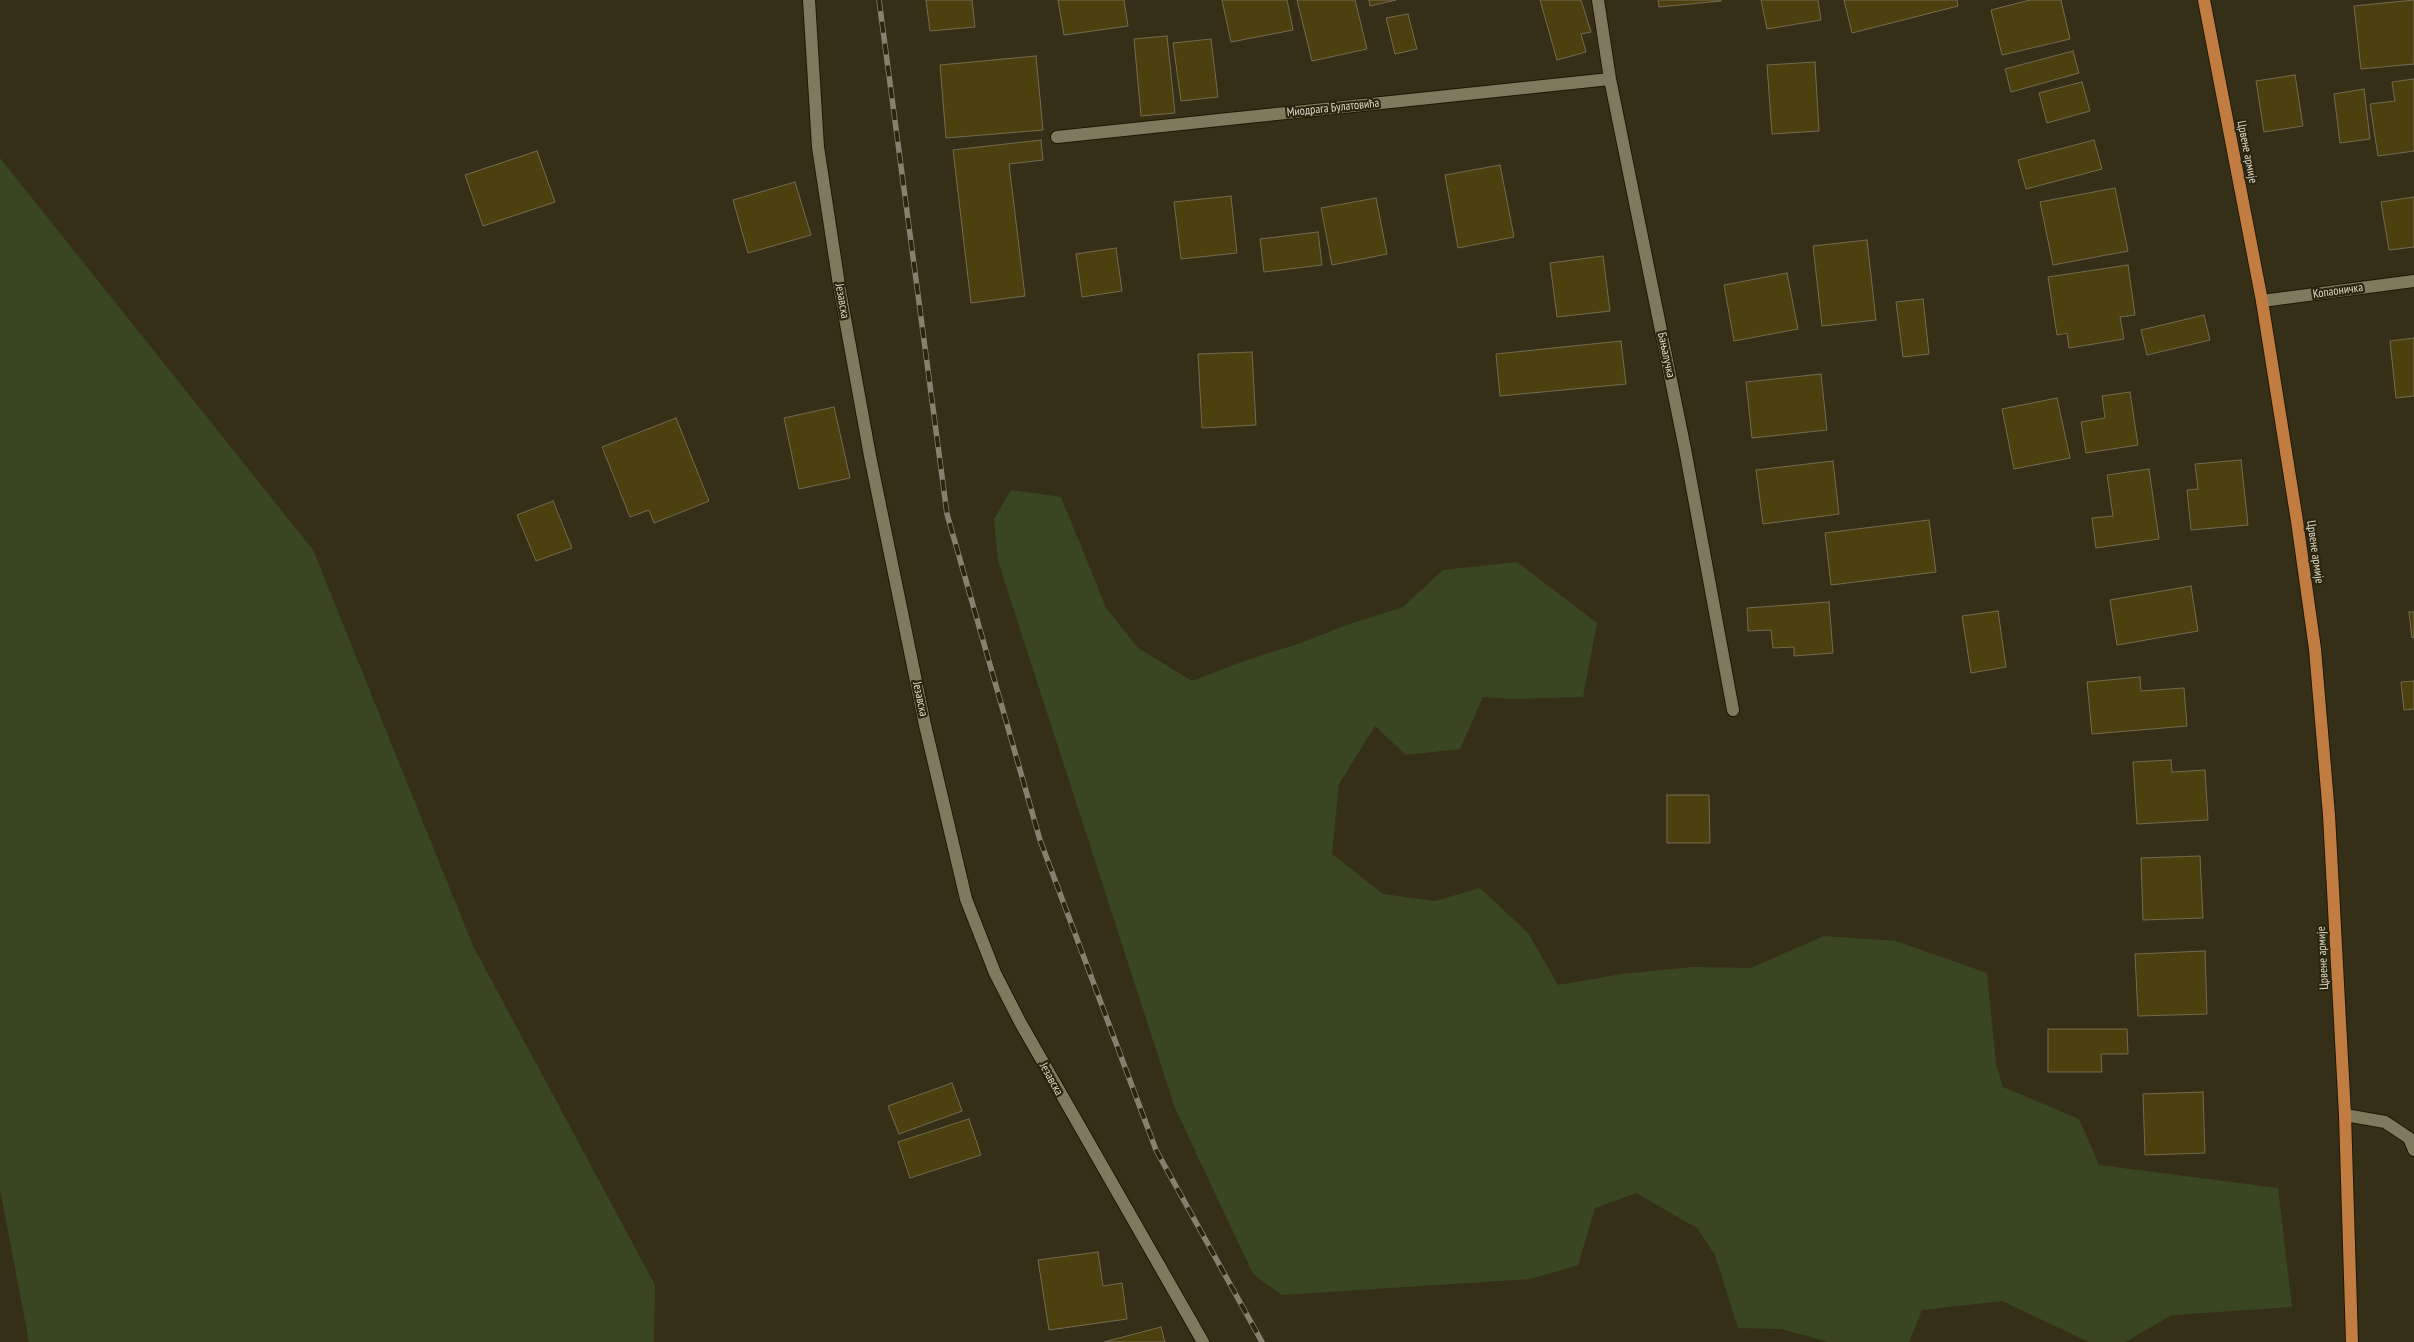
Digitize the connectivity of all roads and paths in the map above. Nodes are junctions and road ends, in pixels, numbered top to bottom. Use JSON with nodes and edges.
{"nodes":[{"id":1,"x":809,"y":0,"type":"edge"},
{"id":2,"x":1598,"y":0,"type":"edge"},
{"id":3,"x":2204,"y":0,"type":"edge"},
{"id":4,"x":1610,"y":79,"type":"junction"},
{"id":5,"x":1057,"y":137,"type":"dead end"},
{"id":6,"x":2414,"y":281,"type":"edge"},
{"id":7,"x":2262,"y":301,"type":"junction"},
{"id":8,"x":1733,"y":710,"type":"dead end"},
{"id":9,"x":2345,"y":1115,"type":"junction"},
{"id":10,"x":2414,"y":1150,"type":"edge"},
{"id":11,"x":1203,"y":1342,"type":"edge"},
{"id":12,"x":2352,"y":1342,"type":"edge"}],
"edges":[{"from":1,"to":11,"type":"street","name":"Језавска"},
{"from":2,"to":4,"type":"street","name":"Бањалучка"},
{"from":3,"to":7,"type":"main road","name":"Црвене армије"},
{"from":4,"to":5,"type":"street","name":"Миодрага Булатовића"},
{"from":4,"to":8,"type":"street","name":"Бањалучка"},
{"from":6,"to":7,"type":"street","name":"Копаоничка"},
{"from":7,"to":9,"type":"main road","name":"Црвене армије"},
{"from":9,"to":10,"type":"street"},
{"from":9,"to":12,"type":"main road","name":"Црвене армије"}]}
